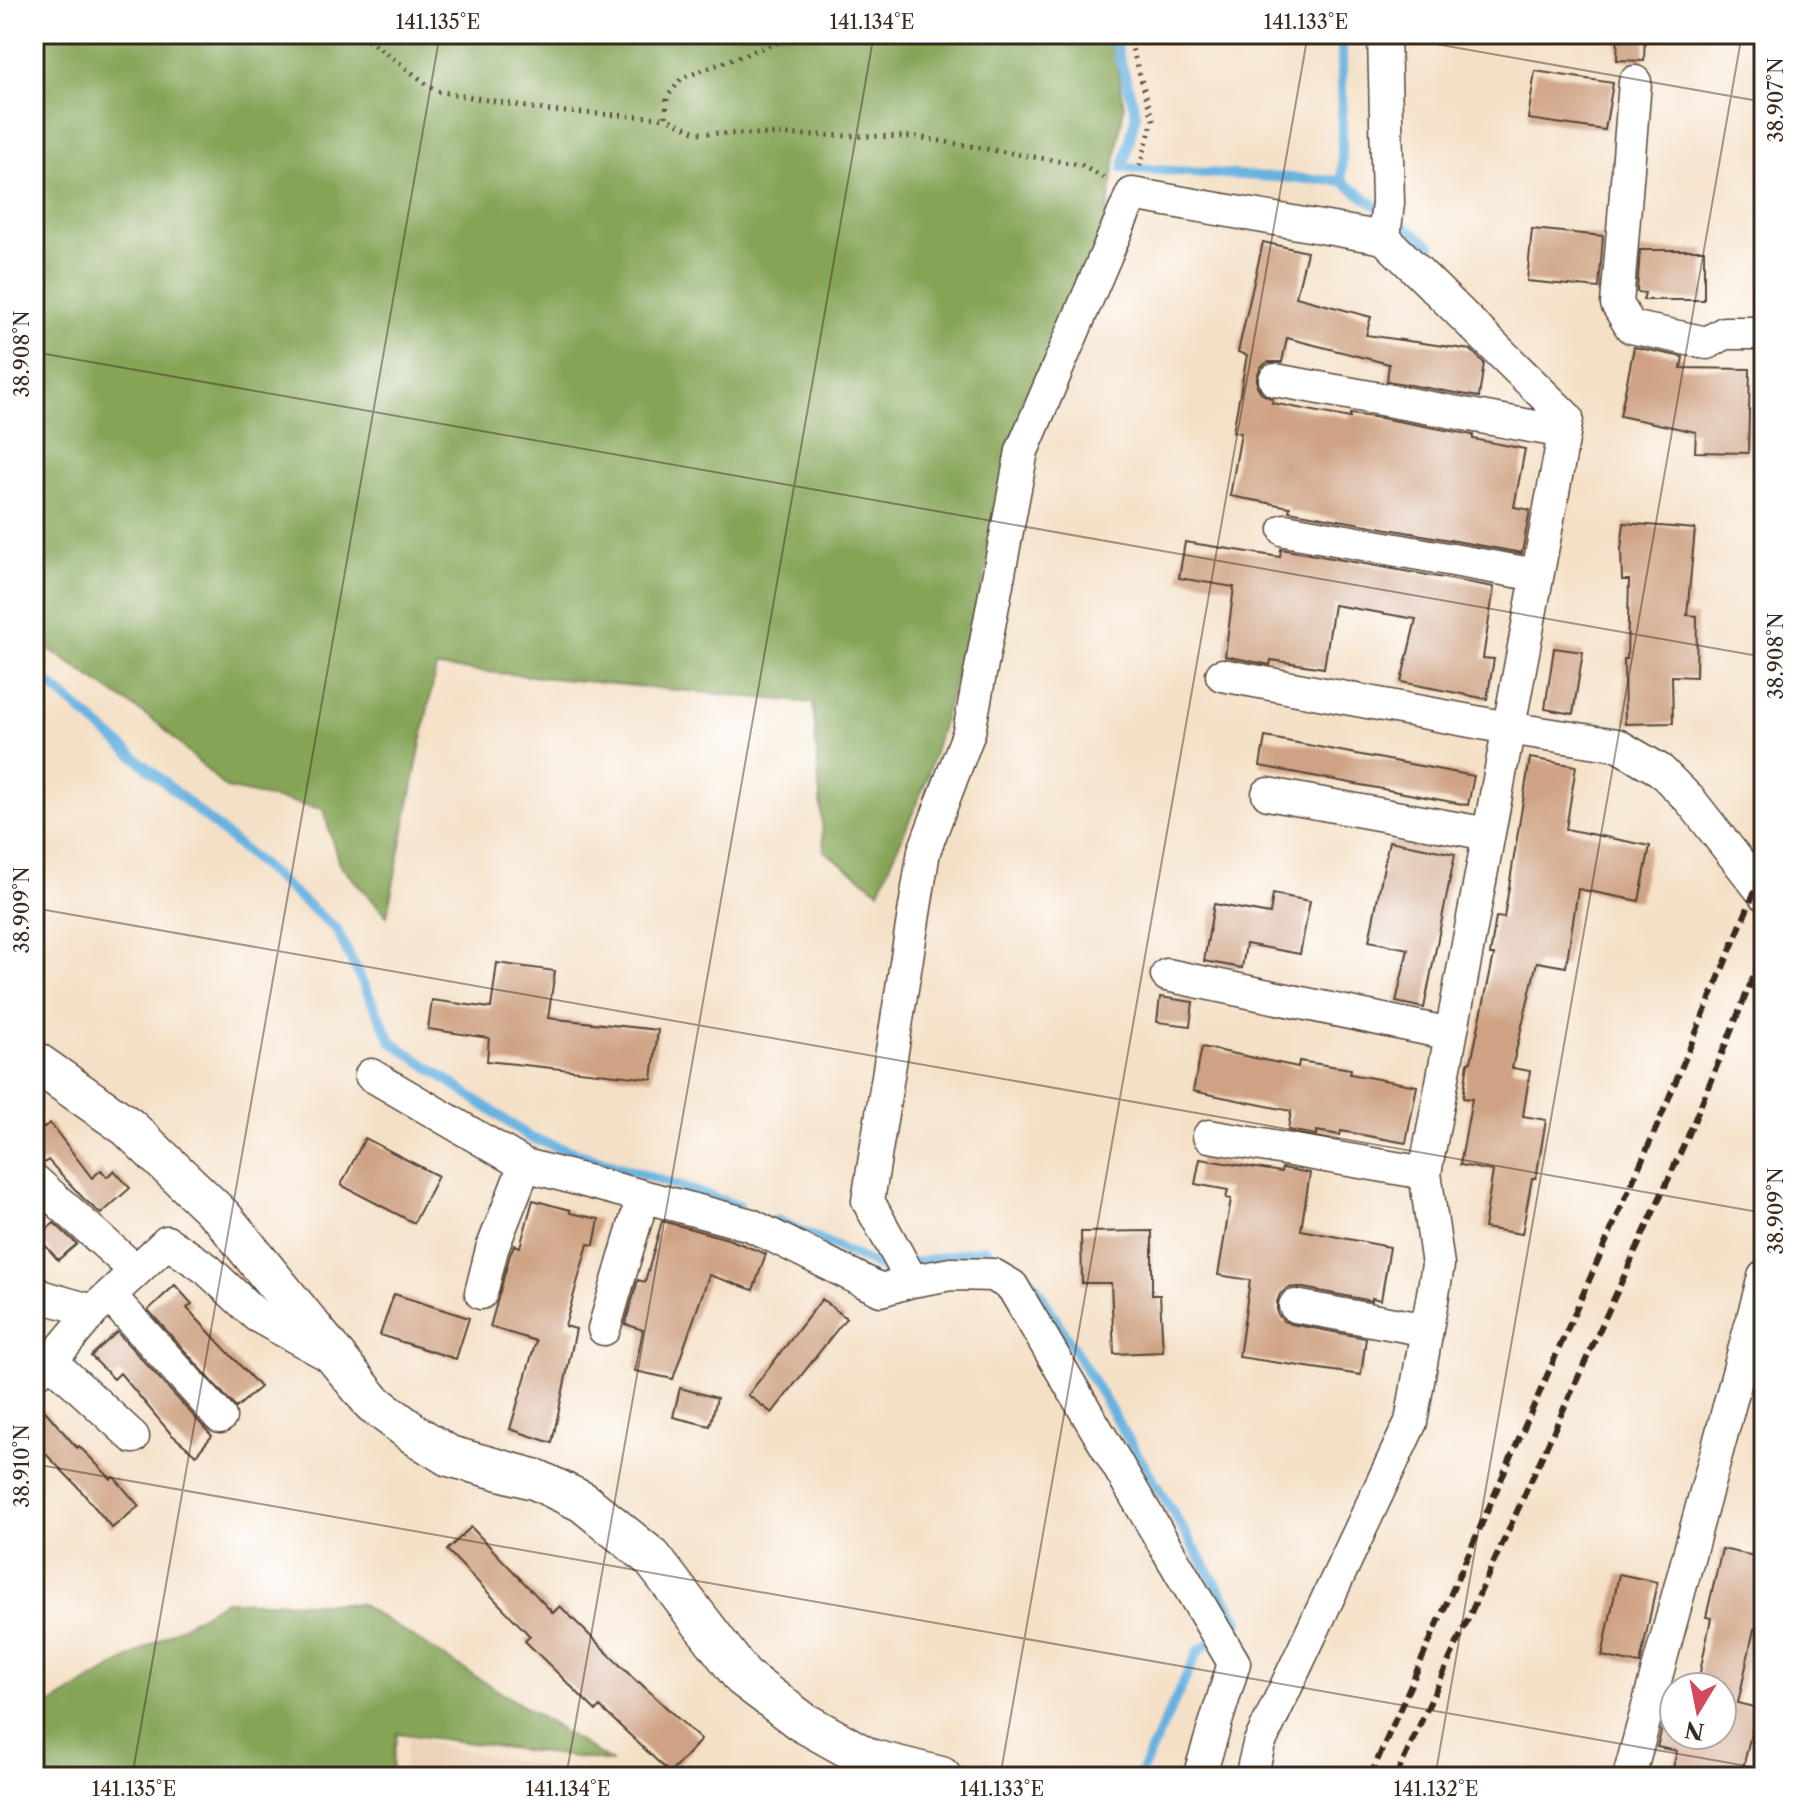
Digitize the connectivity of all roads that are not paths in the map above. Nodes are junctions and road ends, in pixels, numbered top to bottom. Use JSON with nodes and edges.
{"nodes":[{"id":1,"x":1384,"y":34,"type":"edge"},
{"id":2,"x":1635,"y":82,"type":"dead end"},
{"id":3,"x":1384,"y":238,"type":"junction"},
{"id":4,"x":1764,"y":333,"type":"edge"},
{"id":5,"x":1275,"y":380,"type":"dead end"},
{"id":6,"x":1564,"y":432,"type":"junction"},
{"id":7,"x":1285,"y":530,"type":"dead end"},
{"id":8,"x":1537,"y":575,"type":"junction"},
{"id":9,"x":1222,"y":675,"type":"dead end"},
{"id":10,"x":1508,"y":728,"type":"junction"},
{"id":11,"x":1268,"y":794,"type":"dead end"},
{"id":12,"x":1488,"y":834,"type":"junction"},
{"id":13,"x":1764,"y":894,"type":"edge"},
{"id":14,"x":1167,"y":975,"type":"dead end"},
{"id":15,"x":1451,"y":1034,"type":"junction"},
{"id":16,"x":34,"y":1061,"type":"edge"},
{"id":17,"x":371,"y":1075,"type":"dead end"},
{"id":18,"x":1209,"y":1136,"type":"dead end"},
{"id":19,"x":525,"y":1165,"type":"junction"},
{"id":20,"x":1425,"y":1173,"type":"junction"},
{"id":21,"x":34,"y":1180,"type":"edge"},
{"id":22,"x":643,"y":1196,"type":"junction"},
{"id":23,"x":136,"y":1271,"type":"junction"},
{"id":24,"x":1764,"y":1277,"type":"edge"},
{"id":25,"x":912,"y":1281,"type":"junction"},
{"id":26,"x":34,"y":1291,"type":"edge"},
{"id":27,"x":481,"y":1293,"type":"dead end"},
{"id":28,"x":102,"y":1304,"type":"junction"},
{"id":29,"x":1295,"y":1306,"type":"dead end"},
{"id":30,"x":604,"y":1329,"type":"dead end"},
{"id":31,"x":1427,"y":1330,"type":"junction"},
{"id":32,"x":335,"y":1359,"type":"junction"},
{"id":33,"x":42,"y":1368,"type":"edge"},
{"id":34,"x":220,"y":1417,"type":"dead end"},
{"id":35,"x":133,"y":1437,"type":"dead end"},
{"id":36,"x":941,"y":1777,"type":"edge"},
{"id":37,"x":1199,"y":1777,"type":"edge"},
{"id":38,"x":1251,"y":1777,"type":"edge"},
{"id":39,"x":1629,"y":1777,"type":"edge"}],
"edges":[{"from":1,"to":3,"type":"street"},
{"from":2,"to":4,"type":"street"},
{"from":3,"to":6,"type":"street"},
{"from":3,"to":25,"type":"street"},
{"from":5,"to":6,"type":"street"},
{"from":6,"to":8,"type":"street"},
{"from":7,"to":8,"type":"street"},
{"from":8,"to":10,"type":"street"},
{"from":9,"to":10,"type":"street"},
{"from":10,"to":12,"type":"street"},
{"from":10,"to":13,"type":"street"},
{"from":11,"to":12,"type":"street"},
{"from":12,"to":15,"type":"street"},
{"from":14,"to":15,"type":"street"},
{"from":15,"to":20,"type":"street"},
{"from":16,"to":32,"type":"street"},
{"from":17,"to":19,"type":"street"},
{"from":18,"to":20,"type":"street"},
{"from":19,"to":22,"type":"street"},
{"from":19,"to":27,"type":"street"},
{"from":20,"to":31,"type":"street"},
{"from":21,"to":23,"type":"street"},
{"from":22,"to":25,"type":"street"},
{"from":22,"to":30,"type":"street"},
{"from":23,"to":28,"type":"street"},
{"from":23,"to":32,"type":"street"},
{"from":24,"to":39,"type":"street"},
{"from":25,"to":37,"type":"street"},
{"from":26,"to":28,"type":"street"},
{"from":28,"to":33,"type":"street"},
{"from":28,"to":34,"type":"street"},
{"from":29,"to":31,"type":"street"},
{"from":31,"to":38,"type":"street"},
{"from":32,"to":36,"type":"street"},
{"from":33,"to":35,"type":"street"}]}
